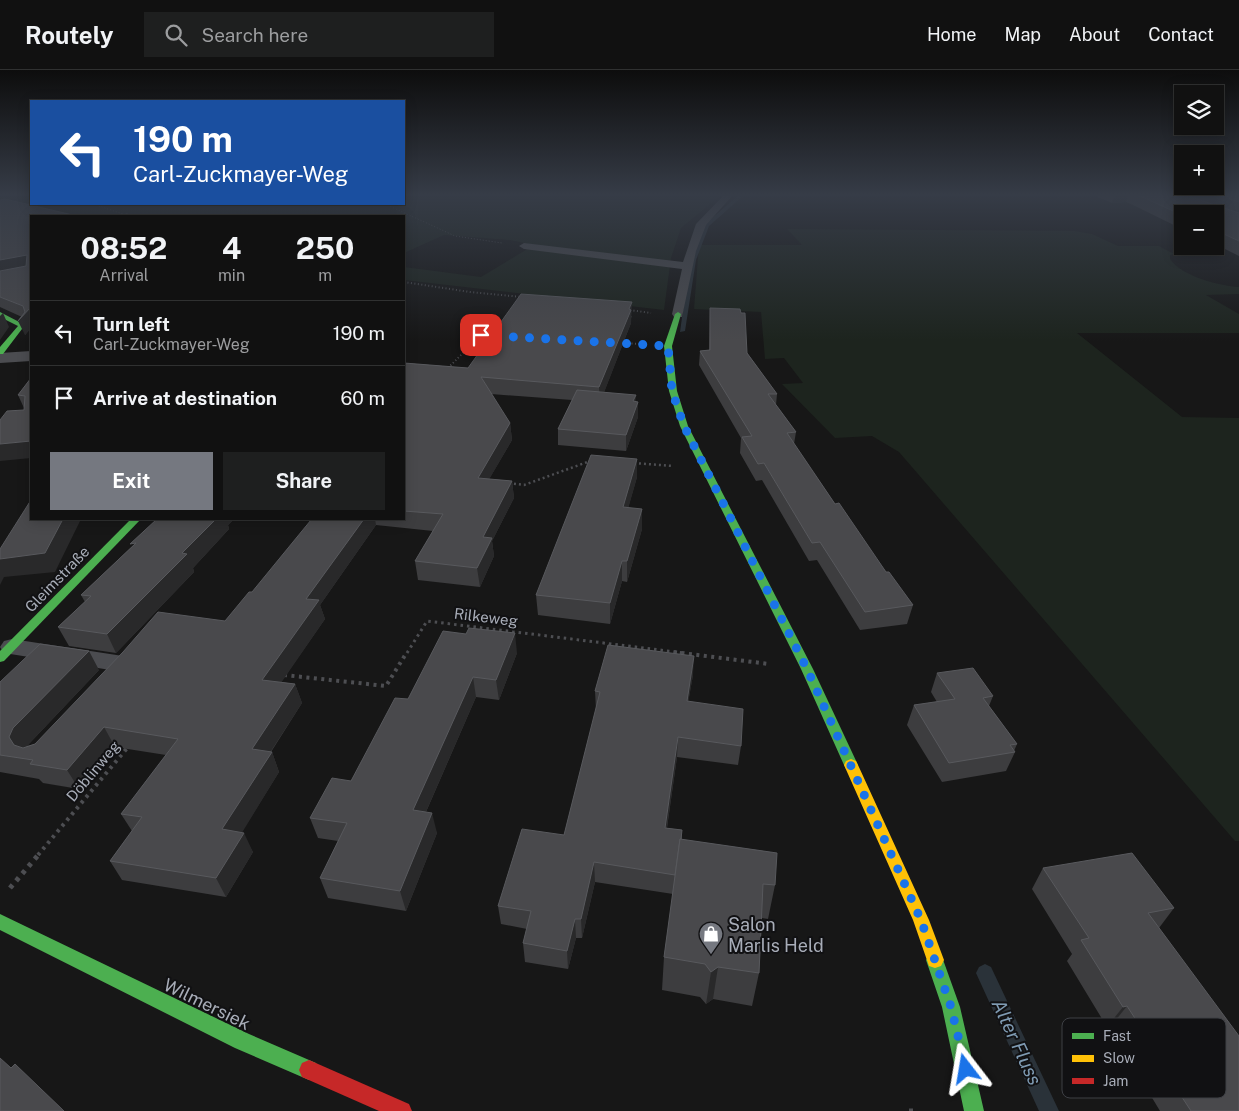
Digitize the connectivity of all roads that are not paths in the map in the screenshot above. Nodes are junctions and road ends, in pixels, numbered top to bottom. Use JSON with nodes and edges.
{"nodes":[{"id":1,"x":693,"y":244,"type":"edge"},
{"id":2,"x":524,"y":246,"type":"road end"},
{"id":3,"x":688,"y":266,"type":"junction"},
{"id":4,"x":0,"y":314,"type":"edge"},
{"id":5,"x":678,"y":315,"type":"joint"},
{"id":6,"x":0,"y":352,"type":"edge"},
{"id":7,"x":30,"y":356,"type":"edge"},
{"id":8,"x":0,"y":358,"type":"edge"},
{"id":9,"x":135,"y":520,"type":"edge"},
{"id":10,"x":6,"y":653,"type":"edge"},
{"id":11,"x":103,"y":685,"type":"edge"},
{"id":12,"x":0,"y":922,"type":"edge"},
{"id":13,"x":402,"y":1111,"type":"edge"},
{"id":14,"x":974,"y":1111,"type":"edge"}],
"edges":[{"from":1,"to":3,"type":"lane"},
{"from":2,"to":3,"type":"lane"},
{"from":3,"to":5,"type":"lane"},
{"from":4,"to":6,"type":"street"},
{"from":5,"to":14,"type":"street"},
{"from":7,"to":8,"type":"street"},
{"from":9,"to":10,"type":"street","name":"Gleimstraße"},
{"from":10,"to":11,"type":"lane"},
{"from":12,"to":13,"type":"street","name":"Wilmersiek"}]}
